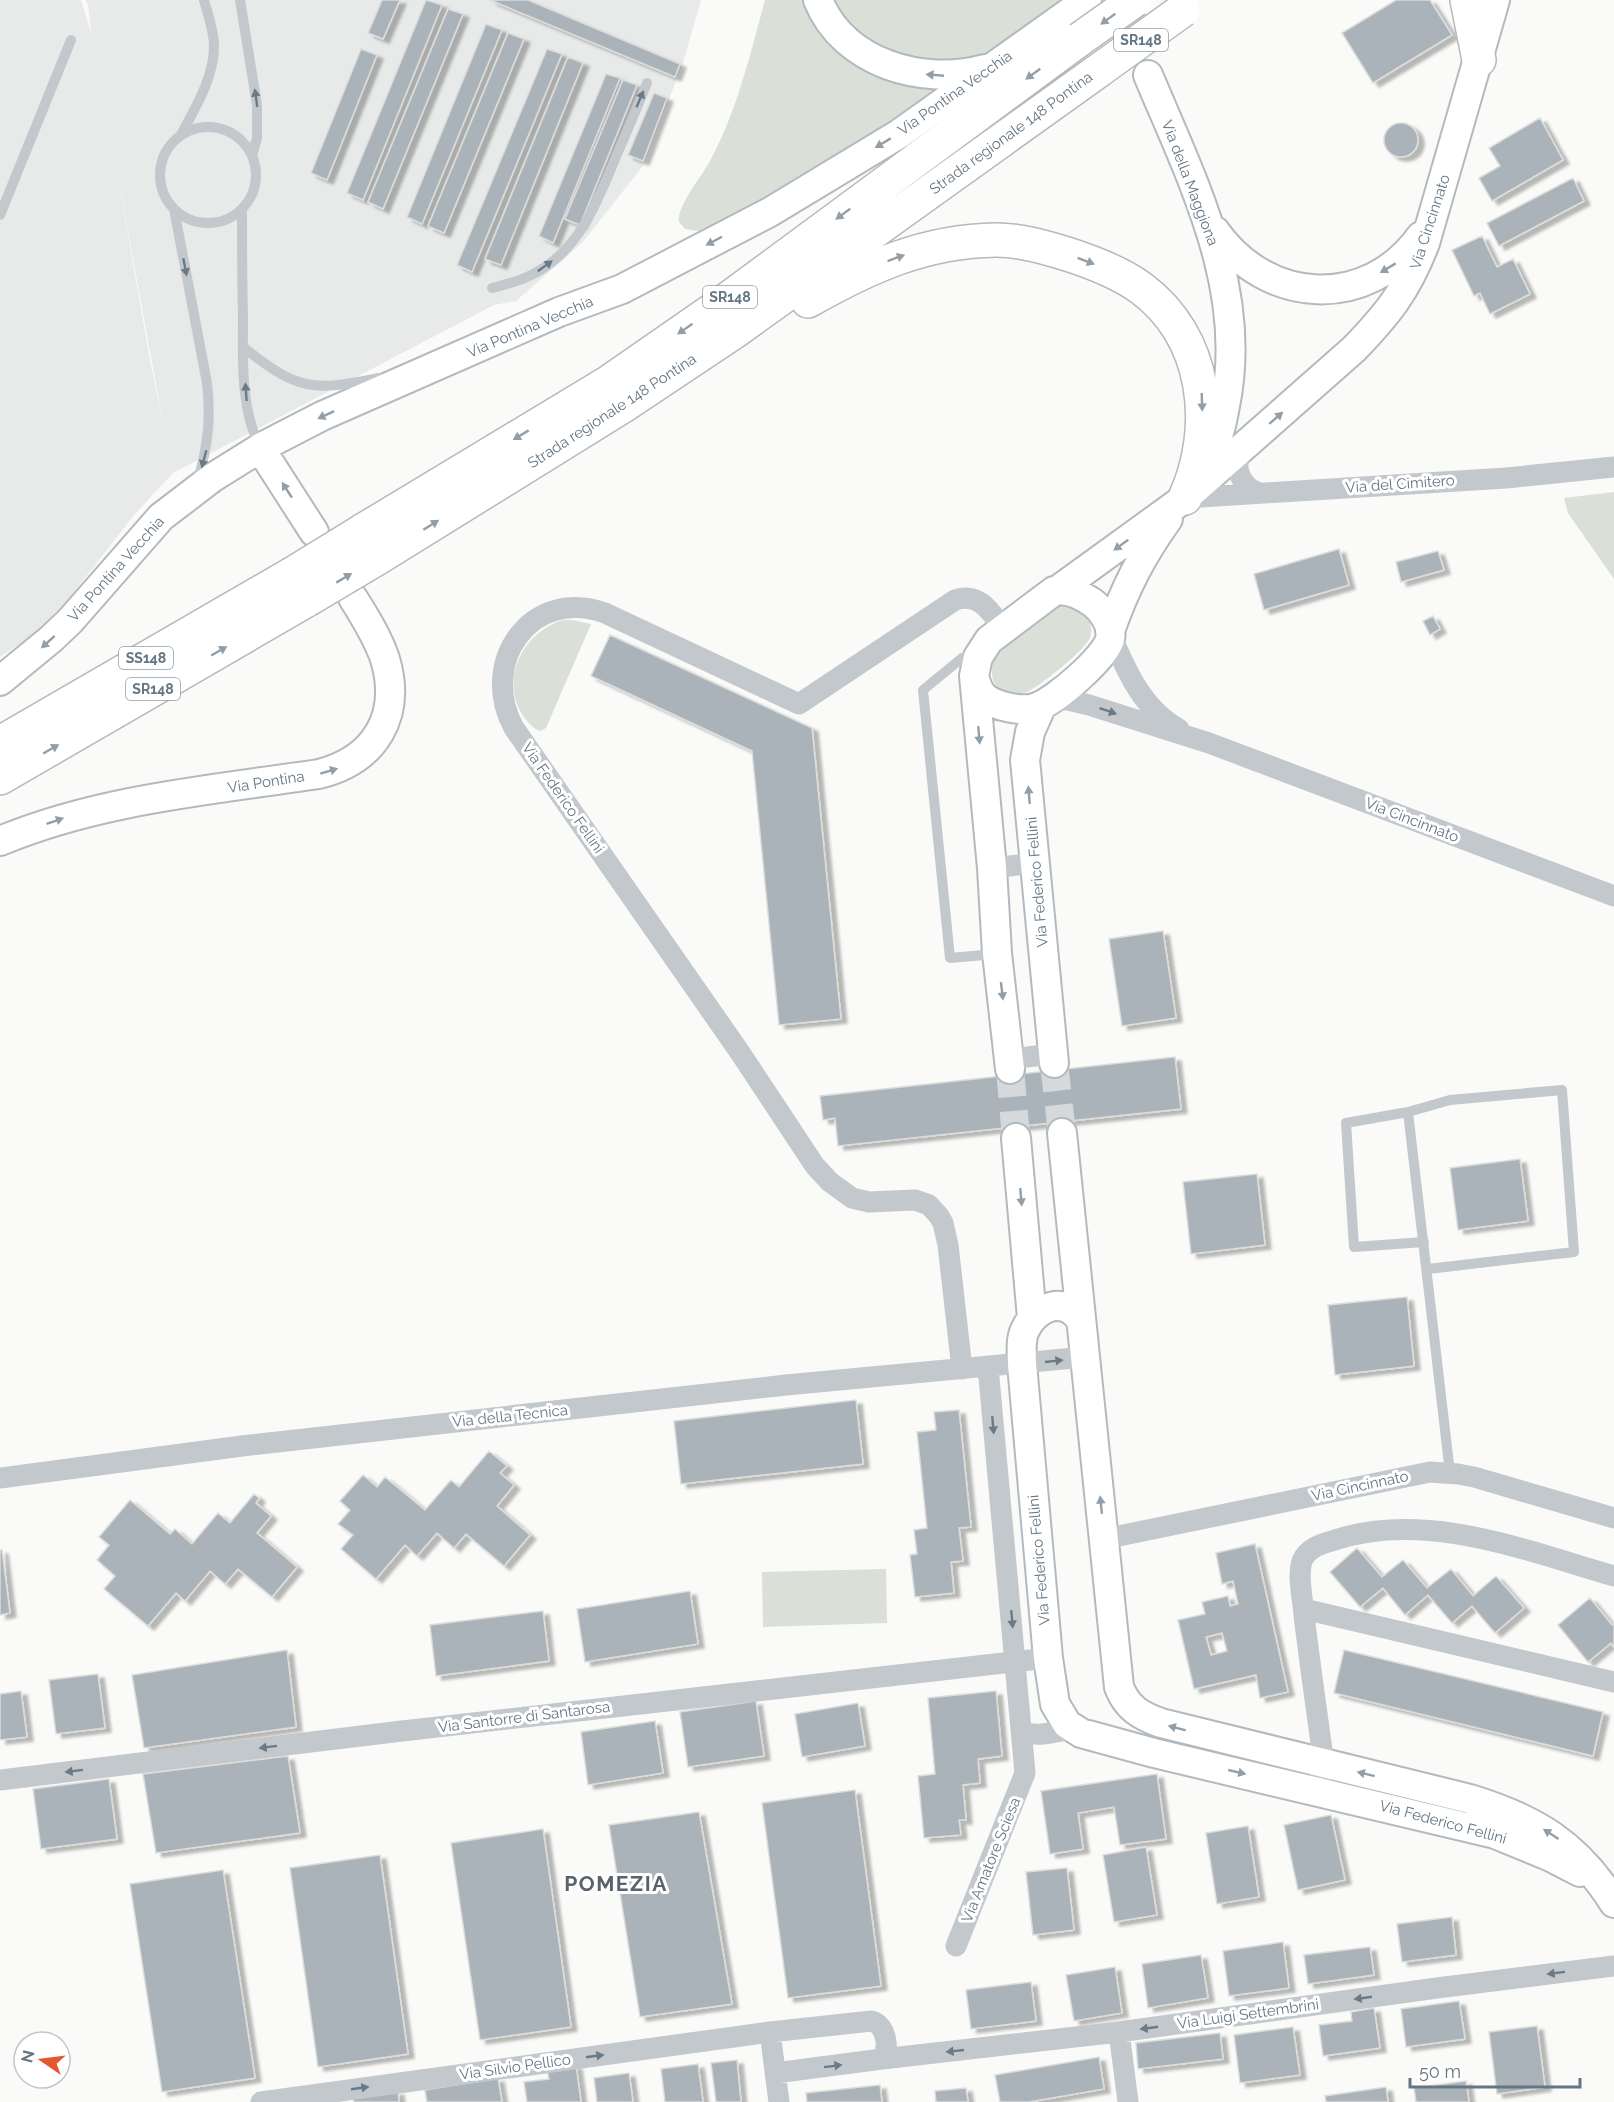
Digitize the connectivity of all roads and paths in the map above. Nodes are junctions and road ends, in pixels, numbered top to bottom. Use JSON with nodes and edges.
{"nodes":[{"id":1,"x":204,"y":0,"type":"edge"},
{"id":2,"x":240,"y":0,"type":"edge"},
{"id":3,"x":818,"y":0,"type":"edge"},
{"id":4,"x":1135,"y":0,"type":"edge"},
{"id":5,"x":1467,"y":0,"type":"edge"},
{"id":6,"x":1495,"y":0,"type":"edge"},
{"id":7,"x":1190,"y":5,"type":"edge"},
{"id":8,"x":1078,"y":17,"type":"edge"},
{"id":9,"x":71,"y":40,"type":"dead end"},
{"id":10,"x":1479,"y":60,"type":"junction"},
{"id":11,"x":993,"y":67,"type":"junction"},
{"id":12,"x":1148,"y":75,"type":"dead end"},
{"id":13,"x":647,"y":83,"type":"dead end"},
{"id":14,"x":181,"y":135,"type":"junction"},
{"id":15,"x":252,"y":156,"type":"junction"},
{"id":16,"x":1436,"y":207,"type":"junction"},
{"id":17,"x":174,"y":209,"type":"junction"},
{"id":18,"x":242,"y":209,"type":"junction"},
{"id":19,"x":0,"y":215,"type":"edge"},
{"id":20,"x":1207,"y":220,"type":"junction"},
{"id":21,"x":492,"y":288,"type":"dead end"},
{"id":22,"x":243,"y":347,"type":"junction"},
{"id":23,"x":433,"y":367,"type":"junction"},
{"id":24,"x":623,"y":405,"type":"junction"},
{"id":25,"x":260,"y":448,"type":"junction"},
{"id":26,"x":1240,"y":450,"type":"junction"},
{"id":27,"x":1614,"y":467,"type":"edge"},
{"id":28,"x":196,"y":488,"type":"junction"},
{"id":29,"x":1258,"y":493,"type":"junction"},
{"id":30,"x":1185,"y":498,"type":"junction"},
{"id":31,"x":314,"y":532,"type":"dead end"},
{"id":32,"x":372,"y":544,"type":"junction"},
{"id":33,"x":299,"y":587,"type":"junction"},
{"id":34,"x":1058,"y":590,"type":"junction"},
{"id":35,"x":353,"y":598,"type":"dead end"},
{"id":36,"x":1004,"y":628,"type":"junction"},
{"id":37,"x":1110,"y":633,"type":"junction"},
{"id":38,"x":976,"y":667,"type":"junction"},
{"id":39,"x":0,"y":681,"type":"edge"},
{"id":40,"x":1047,"y":702,"type":"junction"},
{"id":41,"x":0,"y":742,"type":"edge"},
{"id":42,"x":1209,"y":743,"type":"junction"},
{"id":43,"x":0,"y":778,"type":"edge"},
{"id":44,"x":0,"y":841,"type":"edge"},
{"id":45,"x":1035,"y":863,"type":"junction"},
{"id":46,"x":992,"y":868,"type":"junction"},
{"id":47,"x":1614,"y":896,"type":"edge"},
{"id":48,"x":997,"y":953,"type":"junction"},
{"id":49,"x":1054,"y":1058,"type":"joint"},
{"id":50,"x":1009,"y":1064,"type":"joint"},
{"id":51,"x":1408,"y":1112,"type":"junction"},
{"id":52,"x":1062,"y":1133,"type":"tunnel mouth"},
{"id":53,"x":1016,"y":1138,"type":"tunnel mouth"},
{"id":54,"x":1424,"y":1242,"type":"junction"},
{"id":55,"x":1428,"y":1269,"type":"junction"},
{"id":56,"x":1032,"y":1318,"type":"junction"},
{"id":57,"x":1081,"y":1321,"type":"junction"},
{"id":58,"x":1085,"y":1357,"type":"junction"},
{"id":59,"x":1022,"y":1364,"type":"junction"},
{"id":60,"x":988,"y":1367,"type":"junction"},
{"id":61,"x":962,"y":1369,"type":"junction"},
{"id":62,"x":1450,"y":1473,"type":"junction"},
{"id":63,"x":0,"y":1478,"type":"edge"},
{"id":64,"x":1614,"y":1518,"type":"edge"},
{"id":65,"x":1104,"y":1539,"type":"junction"},
{"id":66,"x":1614,"y":1576,"type":"edge"},
{"id":67,"x":1304,"y":1609,"type":"junction"},
{"id":68,"x":1048,"y":1658,"type":"junction"},
{"id":69,"x":1016,"y":1661,"type":"junction"},
{"id":70,"x":1614,"y":1682,"type":"edge"},
{"id":71,"x":1119,"y":1687,"type":"junction"},
{"id":72,"x":1021,"y":1730,"type":"junction"},
{"id":73,"x":1077,"y":1731,"type":"junction"},
{"id":74,"x":1320,"y":1777,"type":"junction"},
{"id":75,"x":0,"y":1780,"type":"edge"},
{"id":76,"x":1610,"y":1897,"type":"edge"},
{"id":77,"x":956,"y":1946,"type":"dead end"},
{"id":78,"x":1614,"y":1966,"type":"edge"},
{"id":79,"x":770,"y":2032,"type":"junction"},
{"id":80,"x":1119,"y":2032,"type":"junction"},
{"id":81,"x":882,"y":2059,"type":"junction"},
{"id":82,"x":775,"y":2073,"type":"junction"},
{"id":83,"x":261,"y":2102,"type":"edge"},
{"id":84,"x":779,"y":2102,"type":"edge"},
{"id":85,"x":1128,"y":2102,"type":"edge"}],
"edges":[{"from":1,"to":14,"type":"lane"},
{"from":15,"to":2,"type":"lane","one_way":true},
{"from":11,"to":3,"type":"street","one_way":true},
{"from":4,"to":8,"type":"highway","name":"Strada regionale 148 Pontina","number":"SR148","one_way":true,"bridge":true},
{"from":5,"to":10,"type":"highway"},
{"from":6,"to":10,"type":"street","name":"Via Cincinnato"},
{"from":7,"to":24,"type":"highway","name":"Strada regionale 148 Pontina","number":"SR148","bridge":true},
{"from":8,"to":11,"type":"street","name":"Via Pontina Vecchia"},
{"from":8,"to":32,"type":"highway","name":"Strada regionale 148 Pontina","number":"SR148","one_way":true},
{"from":9,"to":19,"type":"lane"},
{"from":10,"to":16,"type":"street","name":"Via Cincinnato"},
{"from":11,"to":23,"type":"street","name":"Via Pontina Vecchia","one_way":true},
{"from":12,"to":20,"type":"street","name":"Via della Maggiona"},
{"from":21,"to":13,"type":"lane","one_way":true},
{"from":14,"to":15,"type":"lane"},
{"from":14,"to":17,"type":"lane"},
{"from":15,"to":18,"type":"lane"},
{"from":16,"to":20,"type":"street","one_way":true},
{"from":26,"to":16,"type":"street","name":"Via Cincinnato","one_way":true},
{"from":17,"to":18,"type":"lane"},
{"from":17,"to":28,"type":"lane","one_way":true},
{"from":18,"to":22,"type":"lane"},
{"from":20,"to":30,"type":"street","name":"Via della Maggiona"},
{"from":22,"to":23,"type":"lane"},
{"from":25,"to":22,"type":"lane","one_way":true},
{"from":23,"to":25,"type":"street","name":"Via Pontina Vecchia","one_way":true},
{"from":24,"to":30,"type":"highway","one_way":true},
{"from":32,"to":24,"type":"highway","name":"Strada regionale 148 Pontina","number":"SR148","one_way":true},
{"from":25,"to":28,"type":"street","name":"Via Pontina Vecchia"},
{"from":31,"to":25,"type":"street","one_way":true},
{"from":26,"to":29,"type":"street"},
{"from":26,"to":30,"type":"street","name":"Via Cincinnato"},
{"from":27,"to":29,"type":"street","name":"Via del Cimitero"},
{"from":28,"to":39,"type":"street","name":"Via Pontina Vecchia","one_way":true},
{"from":29,"to":30,"type":"street","name":"Via del Cimitero"},
{"from":30,"to":34,"type":"street","name":"Via Cincinnato","one_way":true},
{"from":30,"to":37,"type":"street","name":"Via Cincinnato"},
{"from":32,"to":33,"type":"highway","name":"Strada regionale 148 Pontina","number":"SR148","bridge":true},
{"from":33,"to":41,"type":"highway","number":"SS148"},
{"from":43,"to":33,"type":"highway","name":"Strada regionale 148 Pontina","number":"SR148","one_way":true},
{"from":34,"to":36,"type":"street"},
{"from":34,"to":37,"type":"street"},
{"from":44,"to":35,"type":"street","name":"Via Pontina","one_way":true},
{"from":36,"to":38,"type":"street"},
{"from":36,"to":61,"type":"street","name":"Via Federico Fellini"},
{"from":37,"to":40,"type":"street"},
{"from":37,"to":42,"type":"street","name":"Via Cincinnato"},
{"from":38,"to":40,"type":"street"},
{"from":38,"to":46,"type":"street","one_way":true},
{"from":38,"to":48,"type":"lane"},
{"from":40,"to":42,"type":"street","name":"Via Cincinnato","one_way":true},
{"from":45,"to":40,"type":"street","name":"Via Federico Fellini","one_way":true},
{"from":42,"to":47,"type":"street","name":"Via Cincinnato"},
{"from":45,"to":46,"type":"street"},
{"from":45,"to":49,"type":"street","name":"Via Federico Fellini"},
{"from":46,"to":48,"type":"street"},
{"from":48,"to":50,"type":"street","one_way":true},
{"from":49,"to":50,"type":"street"},
{"from":51,"to":54,"type":"lane"},
{"from":51,"to":54,"type":"lane"},
{"from":51,"to":55,"type":"lane"},
{"from":52,"to":57,"type":"street","name":"Via Federico Fellini"},
{"from":53,"to":56,"type":"street","name":"Via Federico Fellini","one_way":true},
{"from":54,"to":55,"type":"lane"},
{"from":55,"to":62,"type":"lane"},
{"from":56,"to":57,"type":"street"},
{"from":56,"to":59,"type":"street","name":"Via Federico Fellini"},
{"from":57,"to":58,"type":"street","name":"Via Federico Fellini"},
{"from":59,"to":58,"type":"street","name":"Via della Tecnica","one_way":true},
{"from":65,"to":58,"type":"street","name":"Via Federico Fellini","one_way":true},
{"from":59,"to":60,"type":"street","name":"Via della Tecnica"},
{"from":59,"to":68,"type":"street","name":"Via Federico Fellini"},
{"from":60,"to":61,"type":"street","name":"Via della Tecnica"},
{"from":60,"to":69,"type":"street","one_way":true},
{"from":61,"to":63,"type":"street","name":"Via della Tecnica"},
{"from":62,"to":64,"type":"street","name":"Via Cincinnato"},
{"from":62,"to":65,"type":"street","name":"Via Cincinnato"},
{"from":65,"to":71,"type":"street","name":"Via Federico Fellini"},
{"from":66,"to":67,"type":"street"},
{"from":67,"to":70,"type":"street"},
{"from":67,"to":74,"type":"street"},
{"from":68,"to":69,"type":"street","name":"Via Santorre di Santarosa"},
{"from":68,"to":73,"type":"street","name":"Via Federico Fellini"},
{"from":69,"to":72,"type":"street"},
{"from":69,"to":75,"type":"street","name":"Via Santorre di Santarosa","one_way":true},
{"from":71,"to":73,"type":"street"},
{"from":74,"to":71,"type":"street","name":"Via Federico Fellini","one_way":true},
{"from":72,"to":73,"type":"street"},
{"from":72,"to":77,"type":"street","name":"Via Amatore Sciesa"},
{"from":73,"to":74,"type":"street","name":"Via Federico Fellini","one_way":true},
{"from":74,"to":76,"type":"street","name":"Via Federico Fellini"},
{"from":78,"to":80,"type":"street","name":"Via Luigi Settembrini","one_way":true},
{"from":79,"to":81,"type":"street","name":"Via Silvio Pellico"},
{"from":79,"to":82,"type":"street"},
{"from":83,"to":79,"type":"street","name":"Via Silvio Pellico","one_way":true},
{"from":80,"to":81,"type":"street","name":"Via Luigi Settembrini","one_way":true},
{"from":80,"to":85,"type":"street"},
{"from":82,"to":81,"type":"street","name":"Via Luigi Settembrini","one_way":true},
{"from":82,"to":84,"type":"street"}]}
